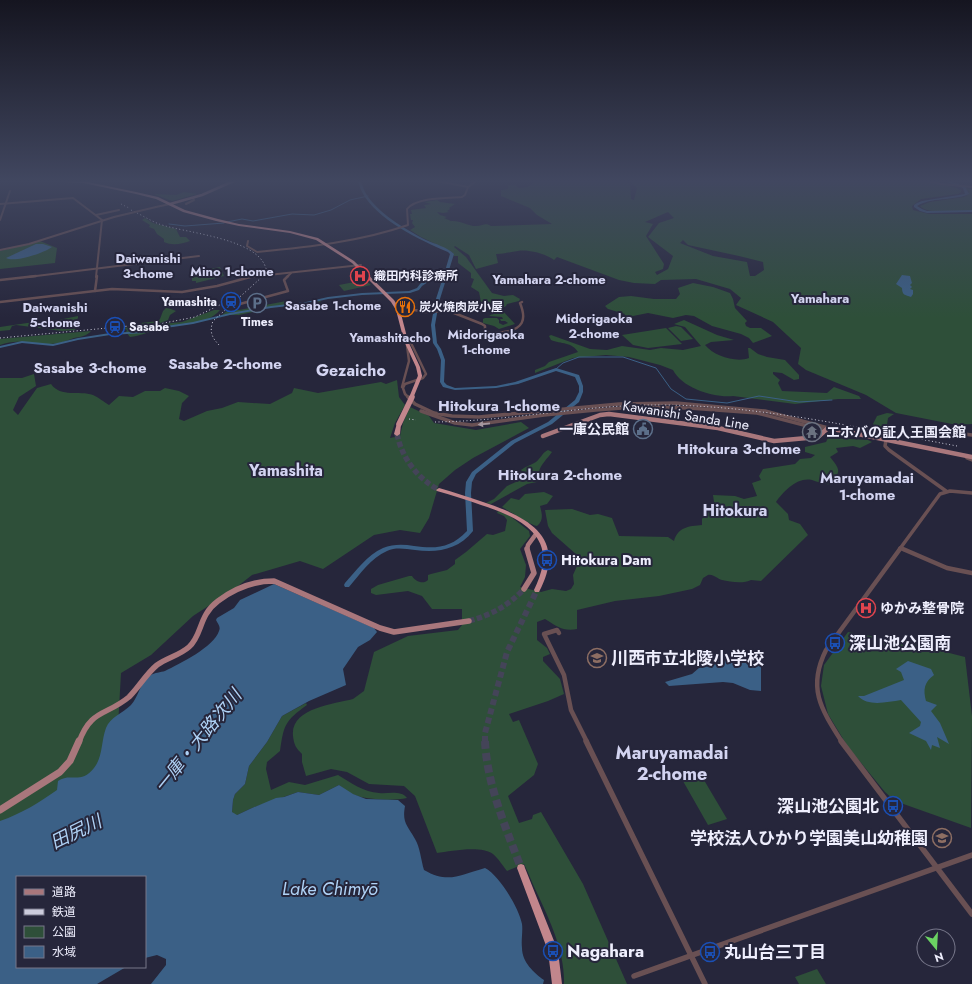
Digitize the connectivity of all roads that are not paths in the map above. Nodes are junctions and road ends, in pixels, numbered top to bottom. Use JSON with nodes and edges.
{"nodes":[{"id":1,"x":84,"y":226,"type":"edge"},
{"id":2,"x":101,"y":226,"type":"edge"},
{"id":3,"x":248,"y":226,"type":"edge"},
{"id":4,"x":406,"y":226,"type":"edge"},
{"id":5,"x":248,"y":241,"type":"dead end"},
{"id":6,"x":329,"y":245,"type":"junction"},
{"id":7,"x":0,"y":250,"type":"edge"},
{"id":8,"x":199,"y":256,"type":"dead end"},
{"id":9,"x":359,"y":265,"type":"junction"},
{"id":10,"x":97,"y":268,"type":"junction"},
{"id":11,"x":291,"y":273,"type":"junction"},
{"id":12,"x":0,"y":280,"type":"edge"},
{"id":13,"x":95,"y":290,"type":"junction"},
{"id":14,"x":0,"y":302,"type":"edge"},
{"id":15,"x":522,"y":302,"type":"dead end"},
{"id":16,"x":236,"y":304,"type":"dead end"},
{"id":17,"x":399,"y":310,"type":"junction"},
{"id":18,"x":408,"y":341,"type":"junction"},
{"id":19,"x":405,"y":379,"type":"junction"},
{"id":20,"x":410,"y":381,"type":"junction"},
{"id":21,"x":592,"y":406,"type":"junction"},
{"id":22,"x":689,"y":406,"type":"junction"},
{"id":23,"x":596,"y":410,"type":"junction"},
{"id":24,"x":601,"y":415,"type":"junction"},
{"id":25,"x":438,"y":416,"type":"junction"},
{"id":26,"x":827,"y":429,"type":"junction"},
{"id":27,"x":397,"y":434,"type":"tunnel mouth"},
{"id":28,"x":964,"y":434,"type":"dead end"},
{"id":29,"x":972,"y":435,"type":"edge"},
{"id":30,"x":543,"y":436,"type":"dead end"},
{"id":31,"x":886,"y":441,"type":"junction"},
{"id":32,"x":972,"y":458,"type":"edge"},
{"id":33,"x":442,"y":490,"type":"tunnel mouth"},
{"id":34,"x":946,"y":491,"type":"junction"},
{"id":35,"x":972,"y":493,"type":"edge"},
{"id":36,"x":536,"y":534,"type":"junction"},
{"id":37,"x":900,"y":548,"type":"junction"},
{"id":38,"x":972,"y":573,"type":"edge"},
{"id":39,"x":524,"y":589,"type":"tunnel mouth"},
{"id":40,"x":536,"y":590,"type":"tunnel mouth"},
{"id":41,"x":469,"y":622,"type":"tunnel mouth"},
{"id":42,"x":559,"y":633,"type":"dead end"},
{"id":43,"x":0,"y":810,"type":"edge"},
{"id":44,"x":972,"y":855,"type":"edge"},
{"id":45,"x":522,"y":868,"type":"tunnel mouth"},
{"id":46,"x":936,"y":868,"type":"junction"},
{"id":47,"x":972,"y":914,"type":"edge"},
{"id":48,"x":690,"y":955,"type":"junction"},
{"id":49,"x":634,"y":976,"type":"dead end"},
{"id":50,"x":557,"y":984,"type":"edge"},
{"id":51,"x":705,"y":984,"type":"edge"}],
"edges":[{"from":1,"to":7,"type":"street"},
{"from":2,"to":10,"type":"street"},
{"from":3,"to":6,"type":"highway"},
{"from":4,"to":6,"type":"street"},
{"from":5,"to":6,"type":"street"},
{"from":6,"to":9,"type":"highway"},
{"from":8,"to":10,"type":"street"},
{"from":9,"to":11,"type":"street"},
{"from":9,"to":17,"type":"highway"},
{"from":10,"to":12,"type":"street"},
{"from":10,"to":13,"type":"street"},
{"from":11,"to":13,"type":"street"},
{"from":11,"to":16,"type":"street"},
{"from":13,"to":14,"type":"street"},
{"from":15,"to":17,"type":"street"},
{"from":17,"to":18,"type":"highway"},
{"from":18,"to":19,"type":"street"},
{"from":18,"to":20,"type":"street"},
{"from":18,"to":27,"type":"highway","bridge":true},
{"from":19,"to":20,"type":"street"},
{"from":19,"to":25,"type":"street"},
{"from":20,"to":25,"type":"street"},
{"from":21,"to":22,"type":"street"},
{"from":21,"to":23,"type":"street"},
{"from":21,"to":25,"type":"street"},
{"from":22,"to":23,"type":"street"},
{"from":22,"to":26,"type":"street"},
{"from":23,"to":24,"type":"street"},
{"from":23,"to":25,"type":"street","one_way":true},
{"from":24,"to":26,"type":"main road","name":"Kawanishi Sanda Line"},
{"from":24,"to":30,"type":"main road","name":"Kawanishi Sanda Line"},
{"from":26,"to":31,"type":"main road"},
{"from":28,"to":29,"type":"street"},
{"from":31,"to":32,"type":"main road"},
{"from":31,"to":34,"type":"street"},
{"from":33,"to":36,"type":"highway"},
{"from":34,"to":35,"type":"street"},
{"from":34,"to":37,"type":"street"},
{"from":36,"to":39,"type":"main road"},
{"from":36,"to":40,"type":"highway"},
{"from":37,"to":38,"type":"street"},
{"from":37,"to":46,"type":"street"},
{"from":41,"to":43,"type":"main road"},
{"from":42,"to":48,"type":"street"},
{"from":44,"to":46,"type":"street"},
{"from":45,"to":50,"type":"highway"},
{"from":46,"to":47,"type":"street"},
{"from":46,"to":48,"type":"street"},
{"from":48,"to":49,"type":"street"},
{"from":48,"to":51,"type":"street"}]}
